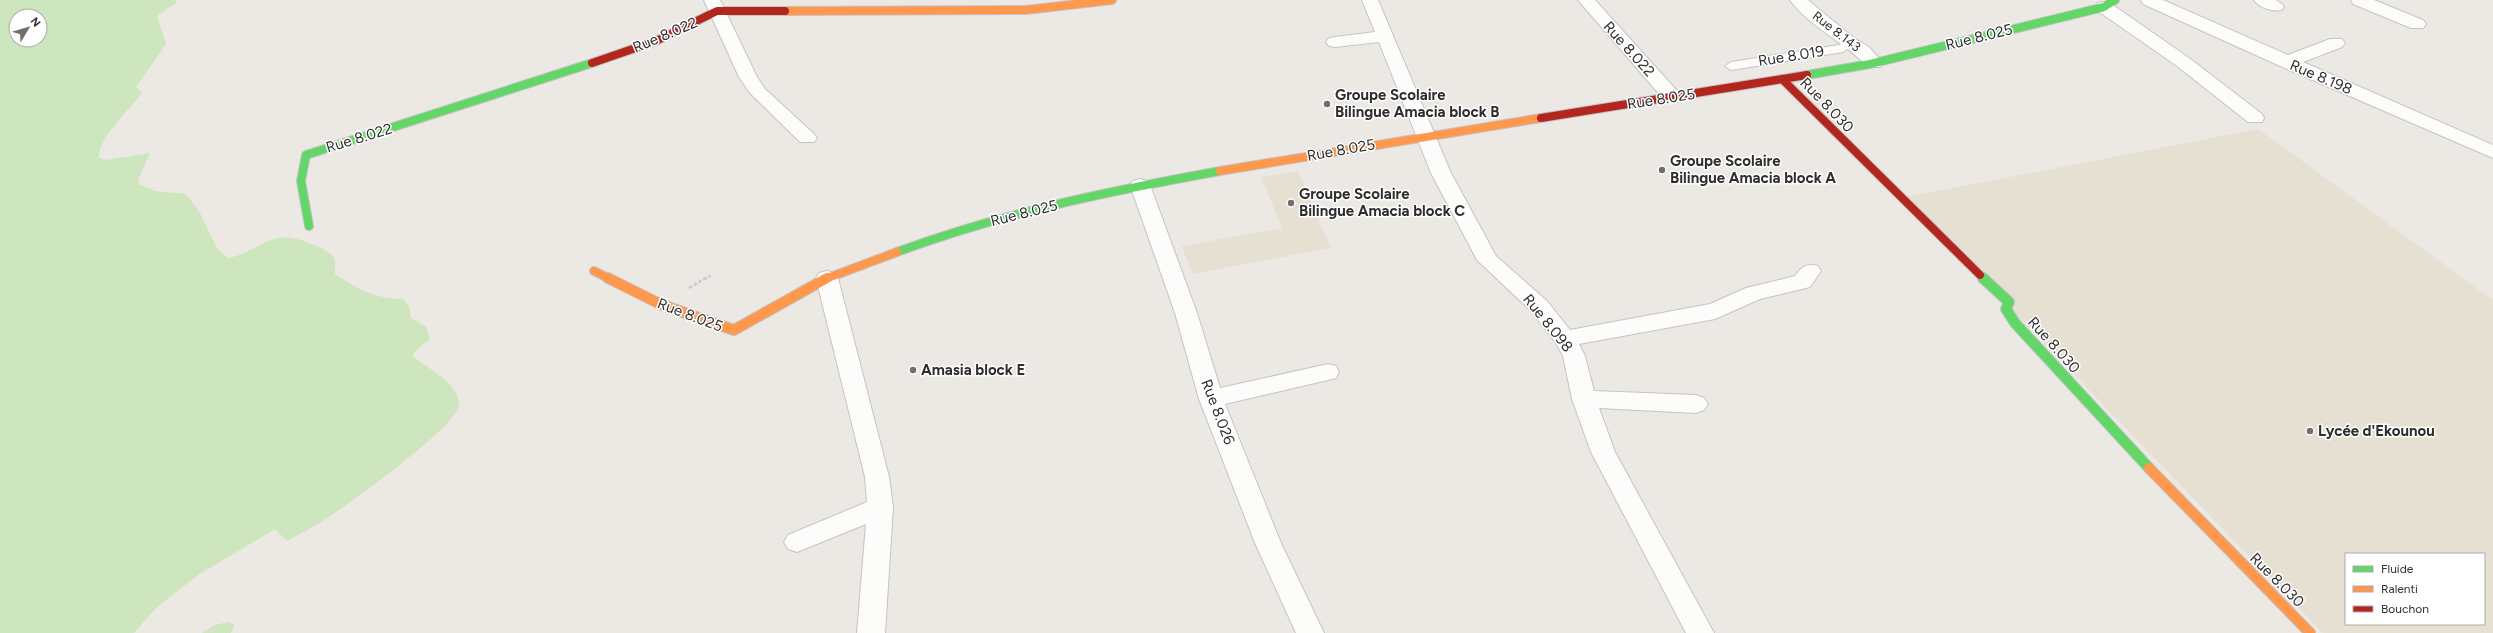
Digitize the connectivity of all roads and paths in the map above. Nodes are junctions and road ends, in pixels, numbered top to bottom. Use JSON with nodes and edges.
{"nodes":[{"id":1,"x":1112,"y":0,"type":"edge"},
{"id":2,"x":1370,"y":0,"type":"edge"},
{"id":3,"x":1586,"y":0,"type":"edge"},
{"id":4,"x":1798,"y":0,"type":"edge"},
{"id":5,"x":2149,"y":0,"type":"edge"},
{"id":6,"x":2359,"y":0,"type":"edge"},
{"id":7,"x":2110,"y":4,"type":"edge"},
{"id":8,"x":715,"y":5,"type":"edge"},
{"id":9,"x":2417,"y":24,"type":"dead end"},
{"id":10,"x":1386,"y":36,"type":"junction"},
{"id":11,"x":1335,"y":42,"type":"dead end"},
{"id":12,"x":1849,"y":43,"type":"junction"},
{"id":13,"x":2336,"y":43,"type":"dead end"},
{"id":14,"x":2286,"y":62,"type":"junction"},
{"id":15,"x":1874,"y":63,"type":"junction"},
{"id":16,"x":1731,"y":66,"type":"dead end"},
{"id":17,"x":1782,"y":79,"type":"junction"},
{"id":18,"x":1673,"y":98,"type":"junction"},
{"id":19,"x":2255,"y":118,"type":"dead end"},
{"id":20,"x":1427,"y":135,"type":"junction"},
{"id":21,"x":807,"y":138,"type":"dead end"},
{"id":22,"x":2493,"y":152,"type":"edge"},
{"id":23,"x":1140,"y":185,"type":"junction"},
{"id":24,"x":309,"y":226,"type":"dead end"},
{"id":25,"x":594,"y":270,"type":"dead end"},
{"id":26,"x":1810,"y":271,"type":"dead end"},
{"id":27,"x":827,"y":278,"type":"junction"},
{"id":28,"x":1565,"y":339,"type":"junction"},
{"id":29,"x":1328,"y":372,"type":"dead end"},
{"id":30,"x":1211,"y":399,"type":"junction"},
{"id":31,"x":1584,"y":399,"type":"junction"},
{"id":32,"x":1696,"y":404,"type":"dead end"},
{"id":33,"x":880,"y":507,"type":"junction"},
{"id":34,"x":797,"y":542,"type":"dead end"},
{"id":35,"x":871,"y":633,"type":"edge"},
{"id":36,"x":1310,"y":633,"type":"edge"},
{"id":37,"x":1700,"y":633,"type":"edge"},
{"id":38,"x":2310,"y":633,"type":"edge"}],
"edges":[{"from":1,"to":8,"type":"street","name":"Rue 8.022"},
{"from":2,"to":10,"type":"street","name":"Rue 8.098"},
{"from":3,"to":18,"type":"street","name":"Rue 8.022"},
{"from":4,"to":12,"type":"street","name":"Rue 8.143"},
{"from":5,"to":14,"type":"street","name":"Rue 8.198"},
{"from":6,"to":9,"type":"street"},
{"from":7,"to":15,"type":"street","name":"Rue 8.025"},
{"from":7,"to":19,"type":"street"},
{"from":8,"to":21,"type":"street"},
{"from":8,"to":24,"type":"street","name":"Rue 8.022"},
{"from":10,"to":11,"type":"street"},
{"from":10,"to":20,"type":"street","name":"Rue 8.098"},
{"from":12,"to":15,"type":"street","name":"Rue 8.143"},
{"from":12,"to":16,"type":"lane","name":"Rue 8.019"},
{"from":13,"to":14,"type":"street"},
{"from":14,"to":22,"type":"street","name":"Rue 8.198"},
{"from":15,"to":17,"type":"street","name":"Rue 8.025"},
{"from":17,"to":18,"type":"street","name":"Rue 8.025"},
{"from":17,"to":38,"type":"street","name":"Rue 8.030"},
{"from":18,"to":20,"type":"street","name":"Rue 8.025"},
{"from":20,"to":23,"type":"street","name":"Rue 8.025"},
{"from":20,"to":28,"type":"street","name":"Rue 8.098"},
{"from":23,"to":27,"type":"street","name":"Rue 8.025"},
{"from":23,"to":30,"type":"street","name":"Rue 8.026"},
{"from":25,"to":27,"type":"street","name":"Rue 8.025"},
{"from":26,"to":28,"type":"street"},
{"from":27,"to":33,"type":"street"},
{"from":28,"to":31,"type":"street","name":"Rue 8.098"},
{"from":29,"to":30,"type":"street"},
{"from":30,"to":36,"type":"street","name":"Rue 8.026"},
{"from":31,"to":32,"type":"street"},
{"from":31,"to":37,"type":"street","name":"Rue 8.098"},
{"from":33,"to":34,"type":"street"},
{"from":33,"to":35,"type":"street"}]}
